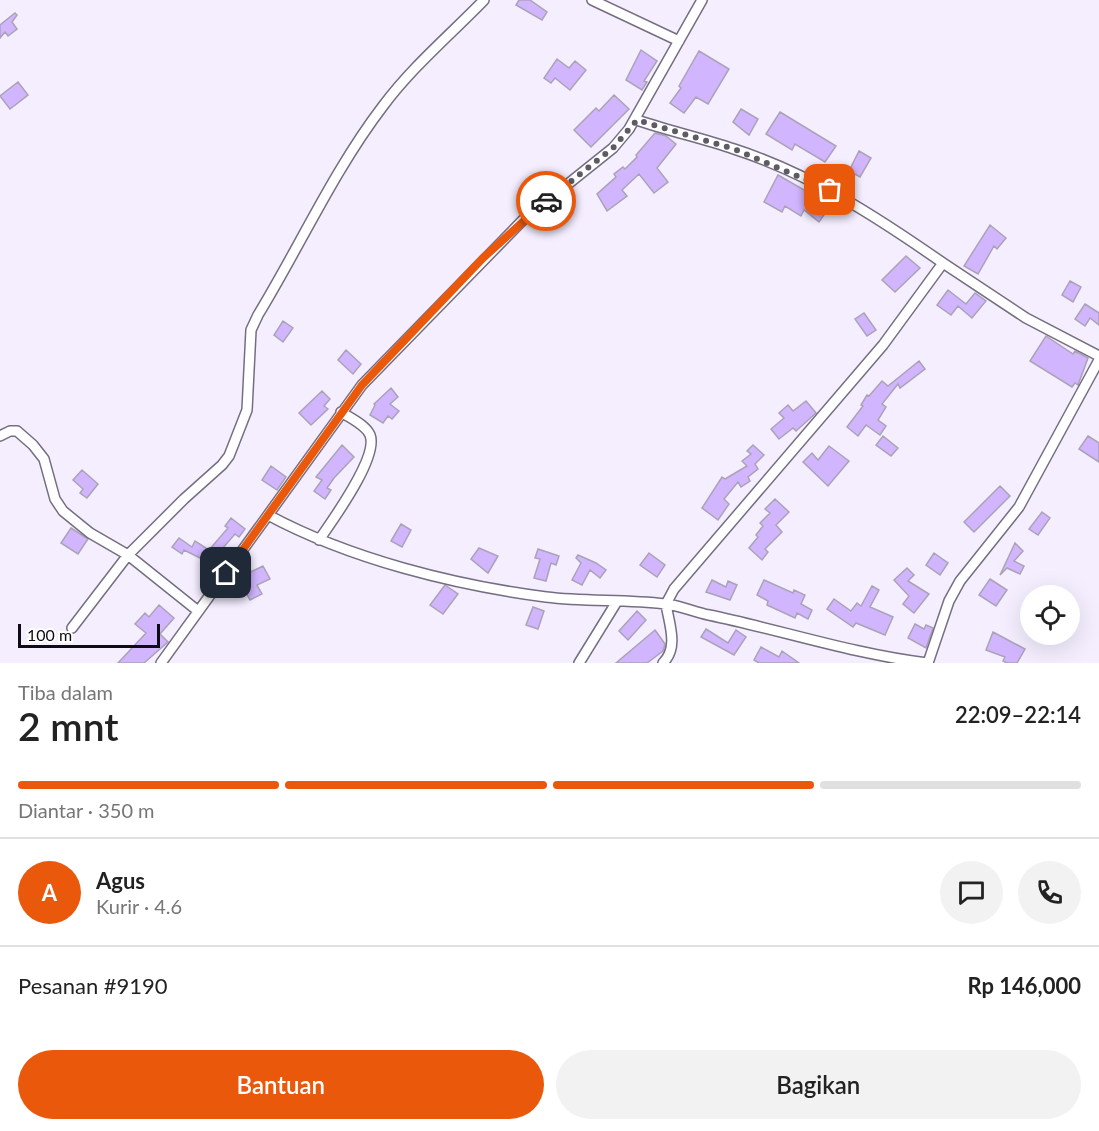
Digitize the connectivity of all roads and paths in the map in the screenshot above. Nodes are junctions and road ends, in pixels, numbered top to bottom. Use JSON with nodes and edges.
{"nodes":[{"id":1,"x":484,"y":0,"type":"edge"},
{"id":2,"x":592,"y":0,"type":"edge"},
{"id":3,"x":702,"y":0,"type":"edge"},
{"id":4,"x":679,"y":41,"type":"junction"},
{"id":5,"x":637,"y":120,"type":"junction"},
{"id":6,"x":943,"y":263,"type":"junction"},
{"id":7,"x":1099,"y":358,"type":"edge"},
{"id":8,"x":341,"y":412,"type":"junction"},
{"id":9,"x":0,"y":436,"type":"edge"},
{"id":10,"x":267,"y":515,"type":"junction"},
{"id":11,"x":319,"y":540,"type":"junction"},
{"id":12,"x":128,"y":555,"type":"junction"},
{"id":13,"x":616,"y":603,"type":"junction"},
{"id":14,"x":666,"y":604,"type":"junction"},
{"id":15,"x":198,"y":611,"type":"junction"},
{"id":16,"x":72,"y":628,"type":"dead end"},
{"id":17,"x":161,"y":663,"type":"edge"},
{"id":18,"x":579,"y":663,"type":"edge"},
{"id":19,"x":663,"y":663,"type":"edge"},
{"id":20,"x":927,"y":663,"type":"edge"}],
"edges":[{"from":1,"to":12,"type":"street"},
{"from":2,"to":4,"type":"street"},
{"from":3,"to":4,"type":"street"},
{"from":4,"to":5,"type":"street"},
{"from":5,"to":6,"type":"street"},
{"from":5,"to":8,"type":"street"},
{"from":6,"to":7,"type":"street"},
{"from":6,"to":14,"type":"street"},
{"from":7,"to":20,"type":"street"},
{"from":8,"to":10,"type":"street"},
{"from":8,"to":11,"type":"street"},
{"from":9,"to":12,"type":"street"},
{"from":10,"to":11,"type":"street"},
{"from":10,"to":15,"type":"street"},
{"from":11,"to":13,"type":"street"},
{"from":12,"to":15,"type":"street"},
{"from":12,"to":16,"type":"street"},
{"from":13,"to":14,"type":"street"},
{"from":13,"to":18,"type":"street"},
{"from":14,"to":19,"type":"street"},
{"from":14,"to":20,"type":"street"},
{"from":15,"to":17,"type":"street"}]}
